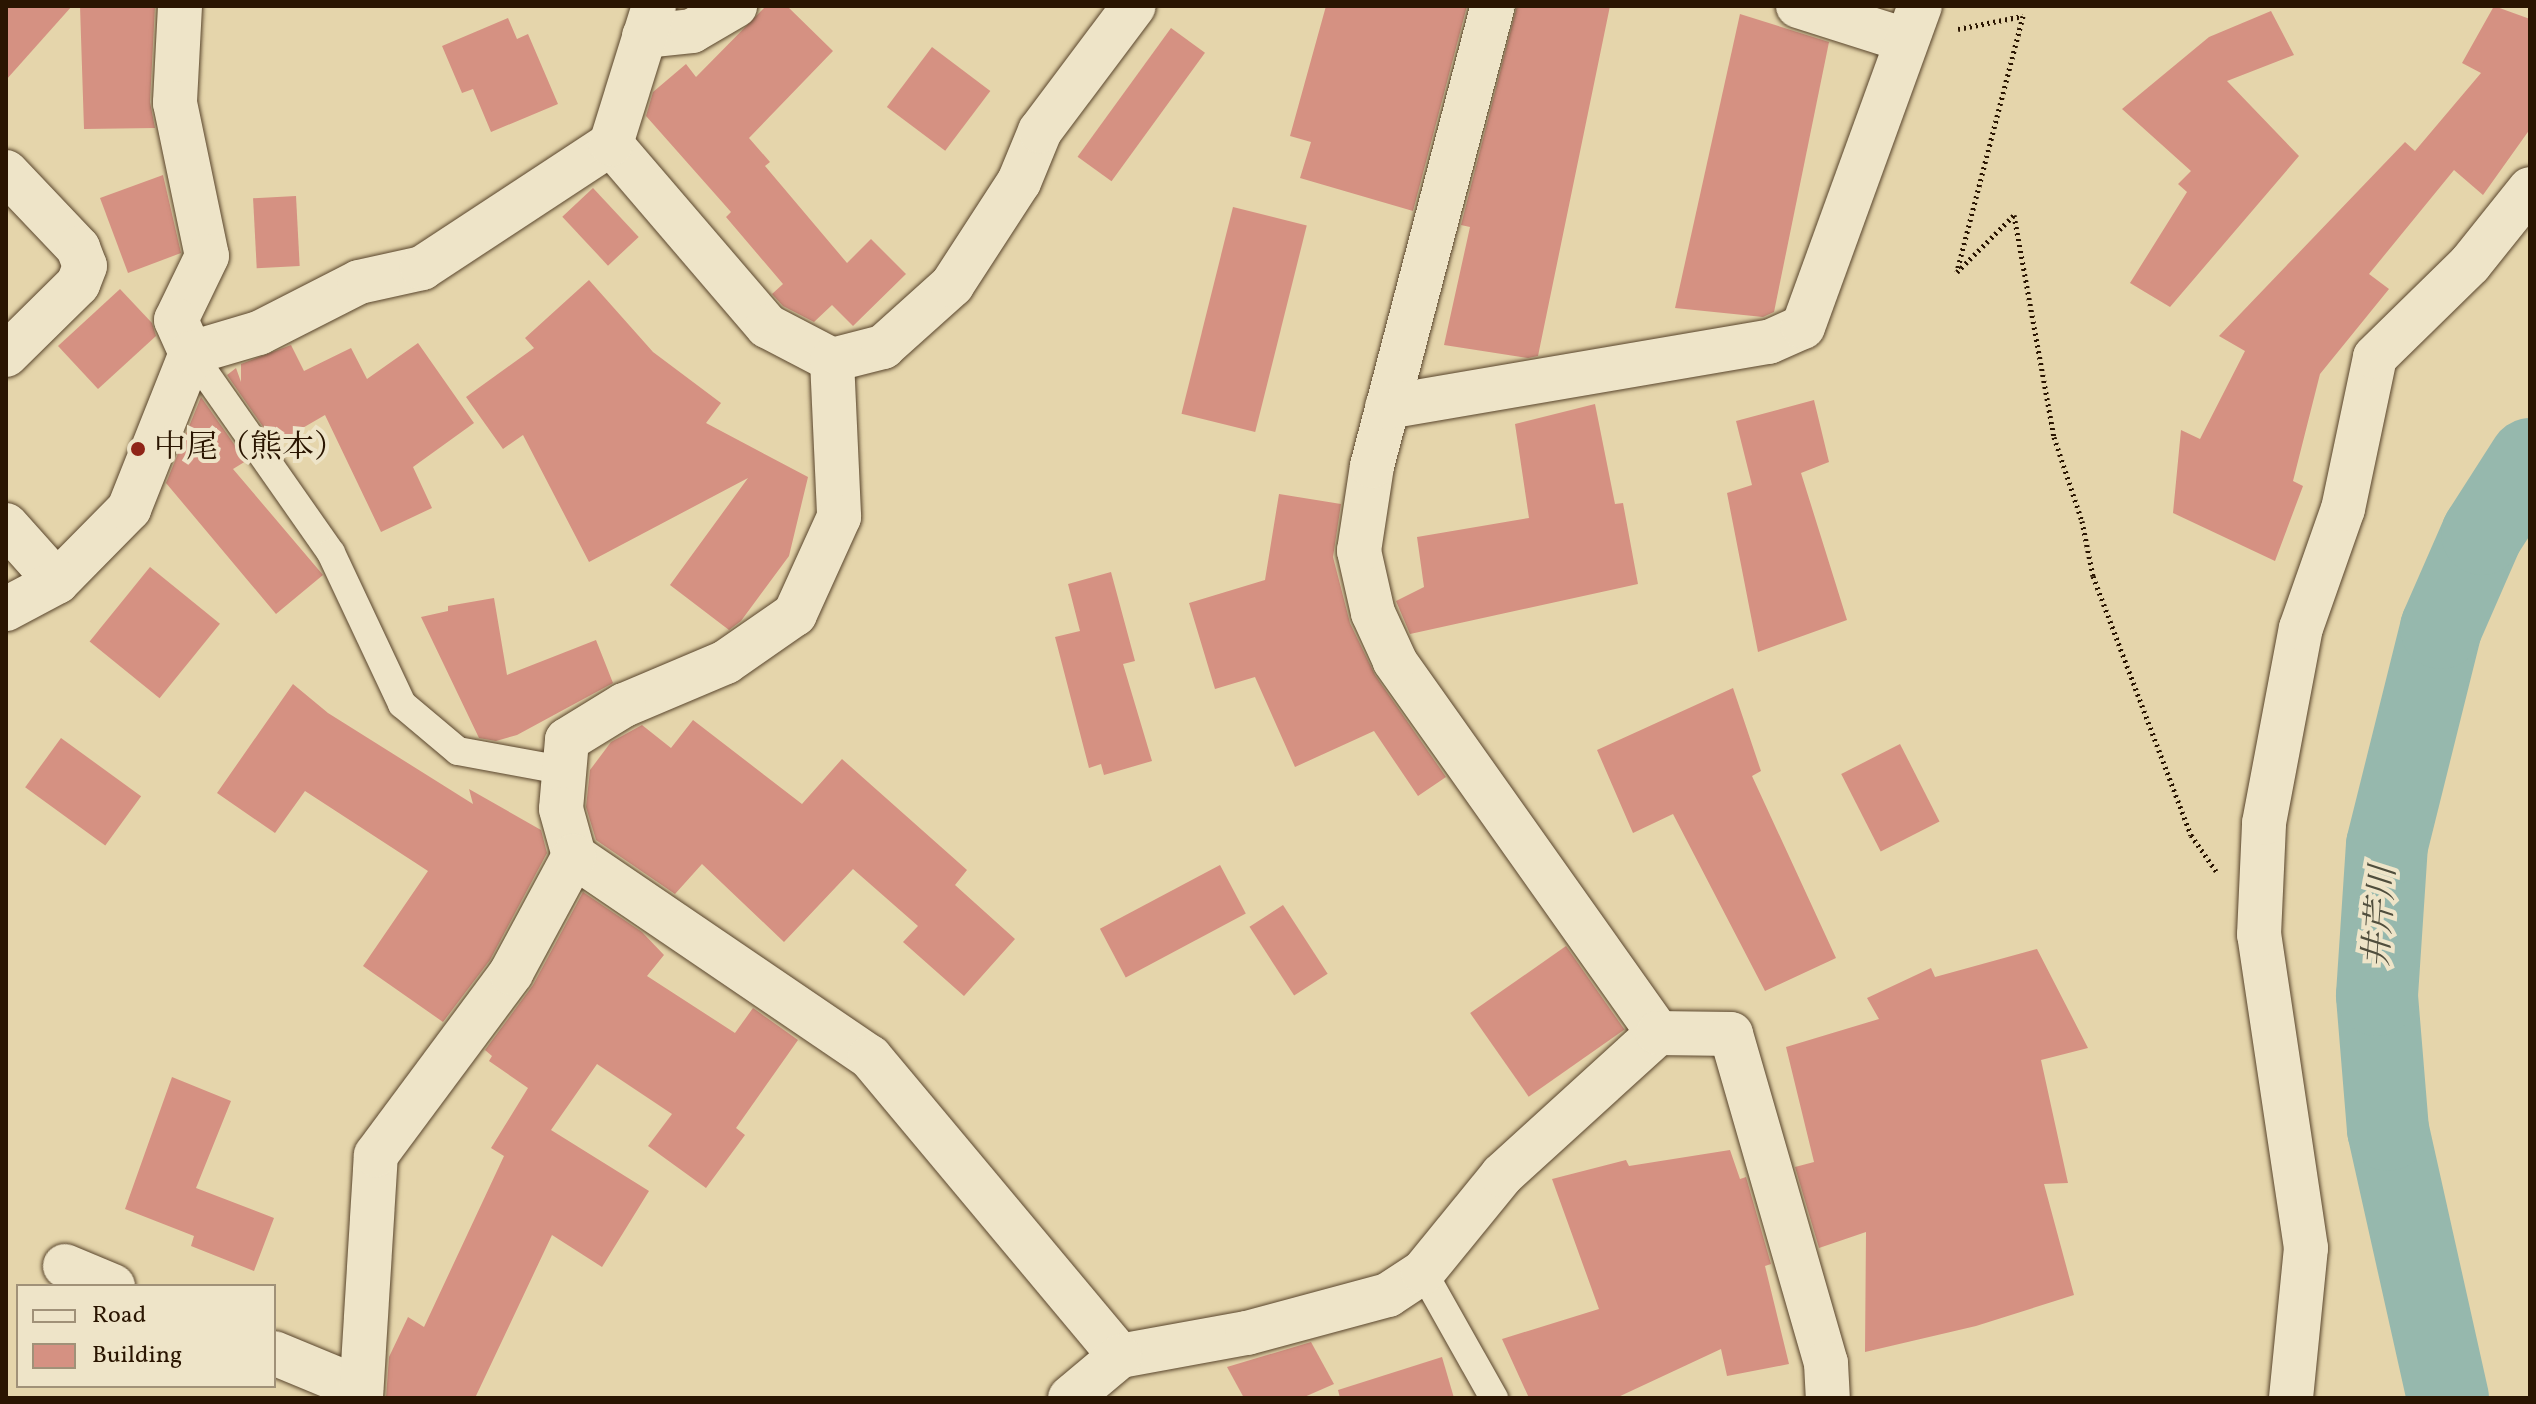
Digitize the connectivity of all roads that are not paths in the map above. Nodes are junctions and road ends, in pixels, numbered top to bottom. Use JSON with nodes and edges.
{"nodes":[{"id":1,"x":180,"y":6,"type":"edge"},
{"id":2,"x":735,"y":6,"type":"edge"},
{"id":3,"x":1134,"y":6,"type":"edge"},
{"id":4,"x":1493,"y":6,"type":"edge"},
{"id":5,"x":1798,"y":6,"type":"edge"},
{"id":6,"x":649,"y":21,"type":"edge"},
{"id":7,"x":1913,"y":23,"type":"edge"},
{"id":8,"x":611,"y":144,"type":"junction"},
{"id":9,"x":6,"y":172,"type":"edge"},
{"id":10,"x":2530,"y":189,"type":"edge"},
{"id":11,"x":191,"y":353,"type":"junction"},
{"id":12,"x":6,"y":355,"type":"edge"},
{"id":13,"x":832,"y":360,"type":"junction"},
{"id":14,"x":1387,"y":407,"type":"junction"},
{"id":15,"x":6,"y":525,"type":"edge"},
{"id":16,"x":57,"y":582,"type":"junction"},
{"id":17,"x":6,"y":609,"type":"edge"},
{"id":18,"x":562,"y":770,"type":"junction"},
{"id":19,"x":574,"y":856,"type":"junction"},
{"id":20,"x":1658,"y":1033,"type":"junction"},
{"id":21,"x":65,"y":1266,"type":"dead end"},
{"id":22,"x":1423,"y":1272,"type":"junction"},
{"id":23,"x":108,"y":1284,"type":"edge"},
{"id":24,"x":276,"y":1354,"type":"edge"},
{"id":25,"x":1120,"y":1356,"type":"junction"},
{"id":26,"x":361,"y":1394,"type":"edge"},
{"id":27,"x":1070,"y":1398,"type":"edge"},
{"id":28,"x":1494,"y":1398,"type":"edge"},
{"id":29,"x":1828,"y":1398,"type":"edge"},
{"id":30,"x":2291,"y":1398,"type":"edge"}],
"edges":[{"from":1,"to":11,"type":"street"},
{"from":2,"to":6,"type":"street"},
{"from":3,"to":13,"type":"street"},
{"from":4,"to":14,"type":"street"},
{"from":5,"to":7,"type":"street"},
{"from":6,"to":8,"type":"street"},
{"from":7,"to":14,"type":"street"},
{"from":8,"to":11,"type":"street"},
{"from":8,"to":13,"type":"street"},
{"from":9,"to":12,"type":"street"},
{"from":10,"to":30,"type":"street"},
{"from":11,"to":16,"type":"street"},
{"from":11,"to":18,"type":"lane"},
{"from":13,"to":18,"type":"street"},
{"from":14,"to":20,"type":"street"},
{"from":15,"to":16,"type":"street"},
{"from":16,"to":17,"type":"street"},
{"from":18,"to":19,"type":"street"},
{"from":19,"to":25,"type":"street"},
{"from":19,"to":26,"type":"street"},
{"from":20,"to":22,"type":"street"},
{"from":20,"to":29,"type":"street"},
{"from":21,"to":23,"type":"street"},
{"from":22,"to":25,"type":"street"},
{"from":22,"to":28,"type":"lane"},
{"from":24,"to":26,"type":"street"},
{"from":25,"to":27,"type":"street"}]}
